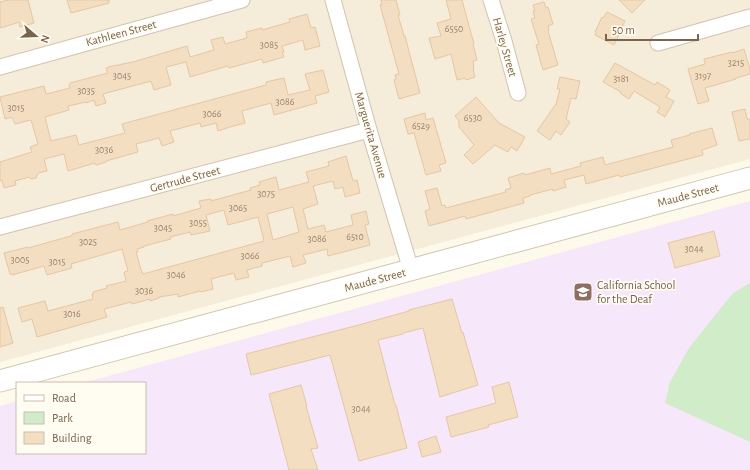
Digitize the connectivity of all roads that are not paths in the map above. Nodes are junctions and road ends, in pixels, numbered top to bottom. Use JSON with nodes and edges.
{"nodes":[{"id":1,"x":242,"y":0,"type":"edge"},
{"id":2,"x":334,"y":0,"type":"edge"},
{"id":3,"x":491,"y":0,"type":"edge"},
{"id":4,"x":750,"y":17,"type":"edge"},
{"id":5,"x":658,"y":43,"type":"dead end"},
{"id":6,"x":0,"y":67,"type":"edge"},
{"id":7,"x":518,"y":94,"type":"dead end"},
{"id":8,"x":369,"y":130,"type":"junction"},
{"id":9,"x":750,"y":178,"type":"edge"},
{"id":10,"x":0,"y":227,"type":"edge"},
{"id":11,"x":411,"y":270,"type":"junction"},
{"id":12,"x":0,"y":381,"type":"edge"}],
"edges":[{"from":1,"to":6,"type":"street","name":"Kathleen Street"},
{"from":2,"to":8,"type":"street","name":"Marguerita Avenue"},
{"from":3,"to":7,"type":"street","name":"Harley Street"},
{"from":4,"to":5,"type":"street"},
{"from":8,"to":10,"type":"street","name":"Gertrude Street"},
{"from":8,"to":11,"type":"street","name":"Marguerita Avenue"},
{"from":9,"to":11,"type":"street","name":"Maude Street"},
{"from":11,"to":12,"type":"street","name":"Maude Street"}]}
